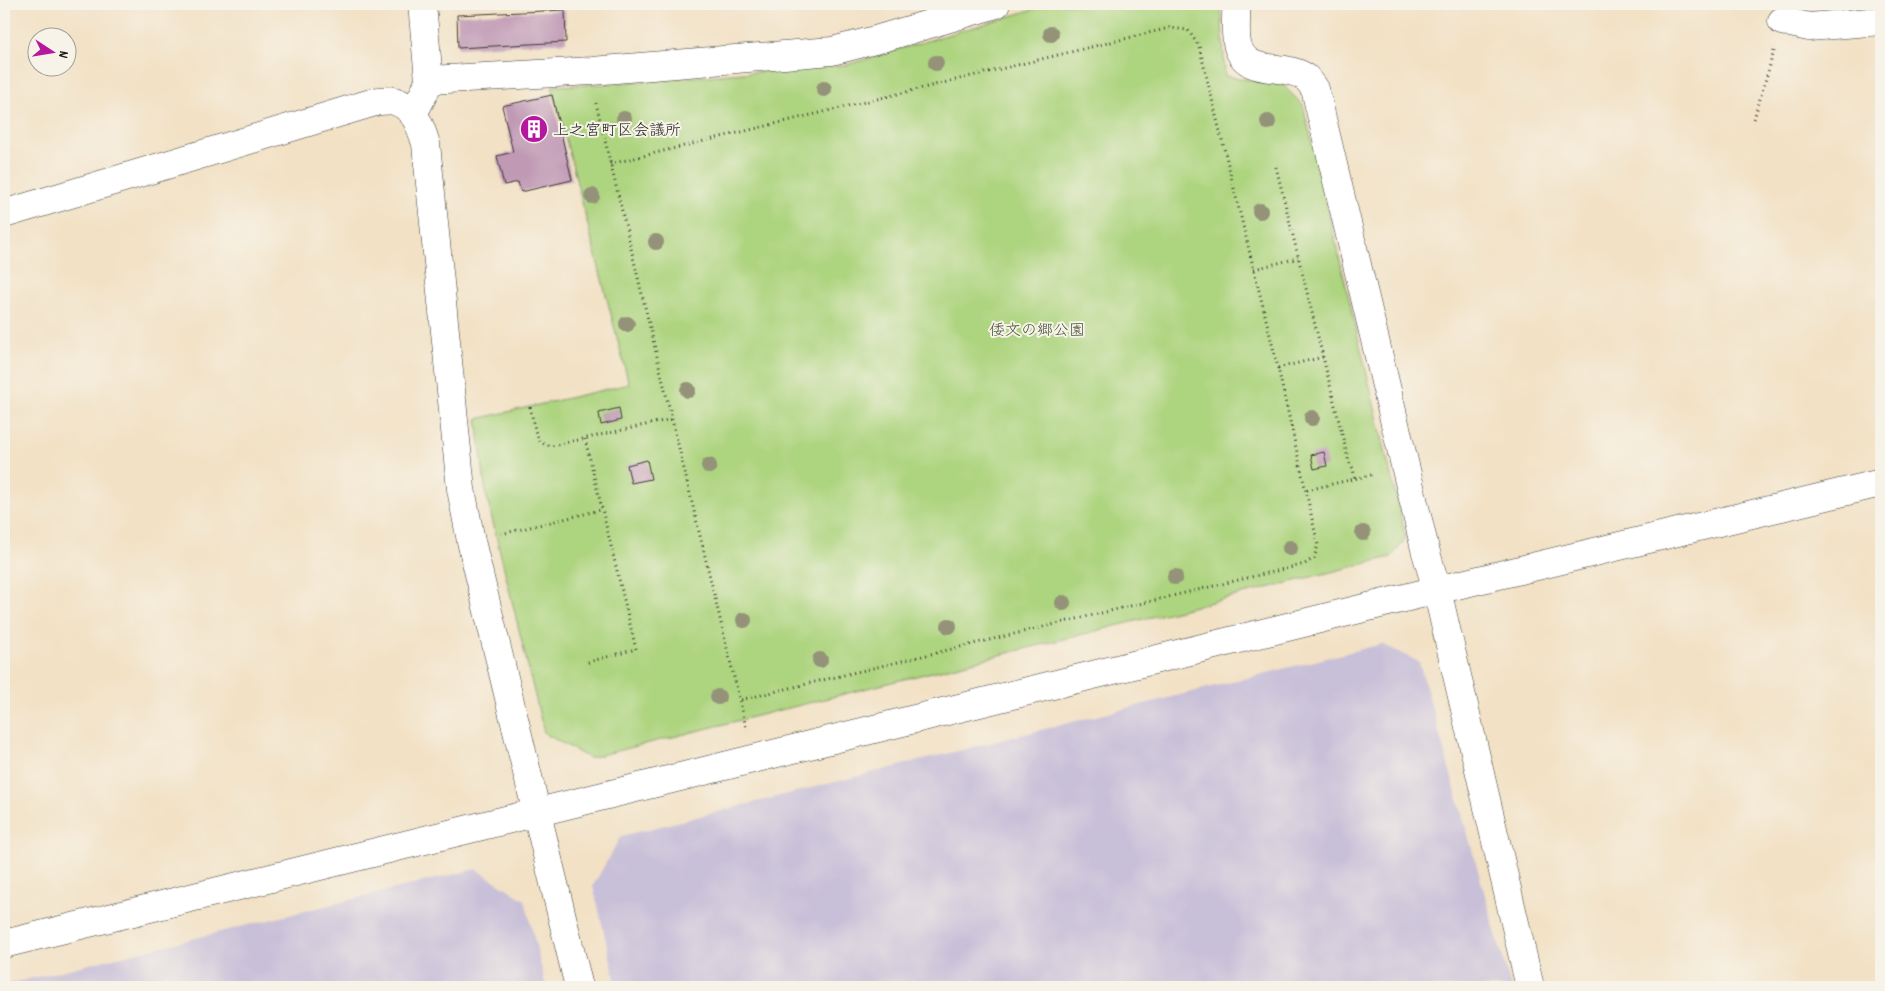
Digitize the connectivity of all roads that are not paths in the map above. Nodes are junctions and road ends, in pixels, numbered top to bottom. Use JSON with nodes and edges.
{"nodes":[{"id":1,"x":422,"y":4,"type":"edge"},
{"id":2,"x":996,"y":4,"type":"edge"},
{"id":3,"x":1236,"y":4,"type":"edge"},
{"id":4,"x":1782,"y":21,"type":"road end"},
{"id":5,"x":1881,"y":21,"type":"edge"},
{"id":6,"x":429,"y":80,"type":"junction"},
{"id":7,"x":413,"y":114,"type":"junction"},
{"id":8,"x":4,"y":214,"type":"edge"},
{"id":9,"x":1881,"y":483,"type":"edge"},
{"id":10,"x":1437,"y":590,"type":"junction"},
{"id":11,"x":538,"y":812,"type":"junction"},
{"id":12,"x":4,"y":944,"type":"edge"},
{"id":13,"x":579,"y":987,"type":"edge"},
{"id":14,"x":1530,"y":987,"type":"edge"}],
"edges":[{"from":1,"to":6,"type":"street"},
{"from":2,"to":6,"type":"street"},
{"from":3,"to":10,"type":"street"},
{"from":4,"to":5,"type":"street"},
{"from":6,"to":7,"type":"street"},
{"from":7,"to":8,"type":"street"},
{"from":7,"to":11,"type":"street"},
{"from":9,"to":10,"type":"street"},
{"from":10,"to":11,"type":"street"},
{"from":10,"to":14,"type":"street"},
{"from":11,"to":12,"type":"street"},
{"from":11,"to":13,"type":"street"}]}
